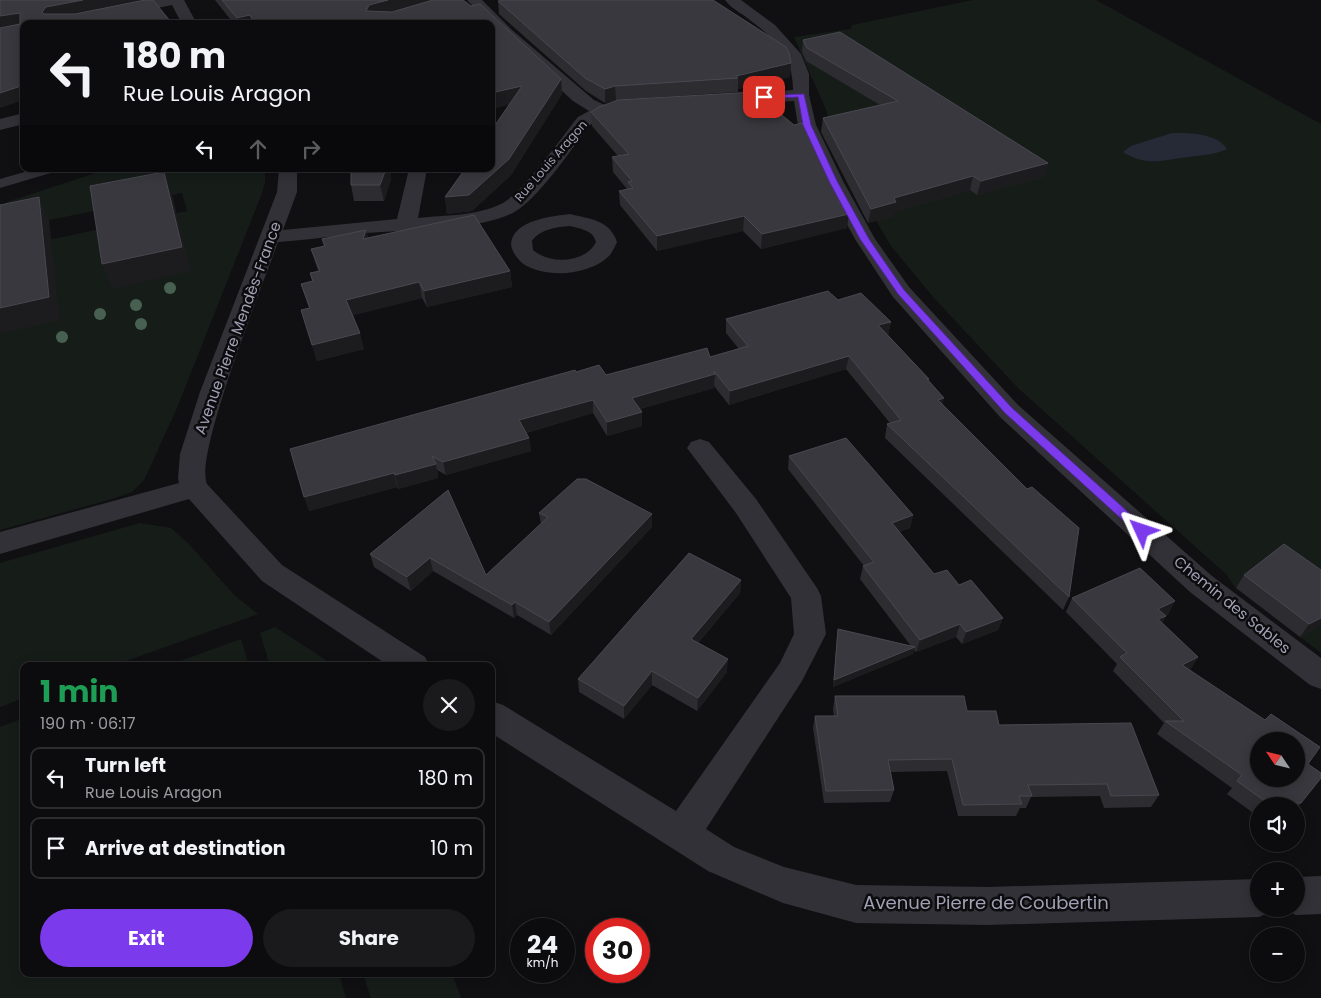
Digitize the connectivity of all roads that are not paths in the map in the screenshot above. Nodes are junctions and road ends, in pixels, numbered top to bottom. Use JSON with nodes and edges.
{"nodes":[{"id":1,"x":176,"y":0,"type":"edge"},
{"id":2,"x":474,"y":0,"type":"edge"},
{"id":3,"x":732,"y":0,"type":"edge"},
{"id":4,"x":76,"y":20,"type":"edge"},
{"id":5,"x":188,"y":20,"type":"edge"},
{"id":6,"x":494,"y":20,"type":"edge"},
{"id":7,"x":495,"y":21,"type":"edge"},
{"id":8,"x":507,"y":33,"type":"junction"},
{"id":9,"x":495,"y":35,"type":"edge"},
{"id":10,"x":801,"y":95,"type":"junction"},
{"id":11,"x":703,"y":101,"type":"edge"},
{"id":12,"x":644,"y":104,"type":"edge"},
{"id":13,"x":604,"y":111,"type":"junction"},
{"id":14,"x":20,"y":119,"type":"edge"},
{"id":15,"x":0,"y":125,"type":"edge"},
{"id":16,"x":39,"y":172,"type":"edge"},
{"id":17,"x":288,"y":172,"type":"edge"},
{"id":18,"x":417,"y":172,"type":"edge"},
{"id":19,"x":0,"y":184,"type":"edge"},
{"id":20,"x":517,"y":201,"type":"junction"},
{"id":21,"x":546,"y":223,"type":"dead end"},
{"id":22,"x":406,"y":226,"type":"junction"},
{"id":23,"x":271,"y":236,"type":"junction"},
{"id":24,"x":700,"y":448,"type":"dead end"},
{"id":25,"x":195,"y":488,"type":"junction"},
{"id":26,"x":0,"y":543,"type":"edge"},
{"id":27,"x":408,"y":662,"type":"edge"},
{"id":28,"x":1321,"y":676,"type":"edge"},
{"id":29,"x":495,"y":718,"type":"edge"},
{"id":30,"x":681,"y":835,"type":"junction"},
{"id":31,"x":1321,"y":895,"type":"edge"},
{"id":32,"x":1305,"y":896,"type":"edge"},
{"id":33,"x":1250,"y":898,"type":"edge"}],
"edges":[{"from":1,"to":4,"type":"street"},
{"from":1,"to":5,"type":"street"},
{"from":2,"to":6,"type":"street"},
{"from":3,"to":10,"type":"street","name":"Chemin des Sables"},
{"from":7,"to":8,"type":"street"},
{"from":8,"to":9,"type":"street"},
{"from":8,"to":13,"type":"street"},
{"from":10,"to":11,"type":"street"},
{"from":10,"to":28,"type":"street","name":"Chemin des Sables"},
{"from":12,"to":13,"type":"street","name":"Rue Louis Aragon"},
{"from":13,"to":20,"type":"street","name":"Rue Louis Aragon"},
{"from":14,"to":15,"type":"street"},
{"from":16,"to":19,"type":"lane"},
{"from":17,"to":23,"type":"street","name":"Avenue Pierre Mendès-France"},
{"from":18,"to":22,"type":"street"},
{"from":20,"to":21,"type":"street"},
{"from":20,"to":22,"type":"street","name":"Rue Louis Aragon"},
{"from":22,"to":23,"type":"street","name":"Rue Louis Aragon"},
{"from":23,"to":25,"type":"street","name":"Avenue Pierre Mendès-France"},
{"from":24,"to":30,"type":"street"},
{"from":25,"to":26,"type":"street"},
{"from":25,"to":27,"type":"street"},
{"from":29,"to":30,"type":"street","name":"Avenue Pierre de Coubertin"},
{"from":30,"to":33,"type":"street","name":"Avenue Pierre de Coubertin"},
{"from":31,"to":32,"type":"street"}]}
